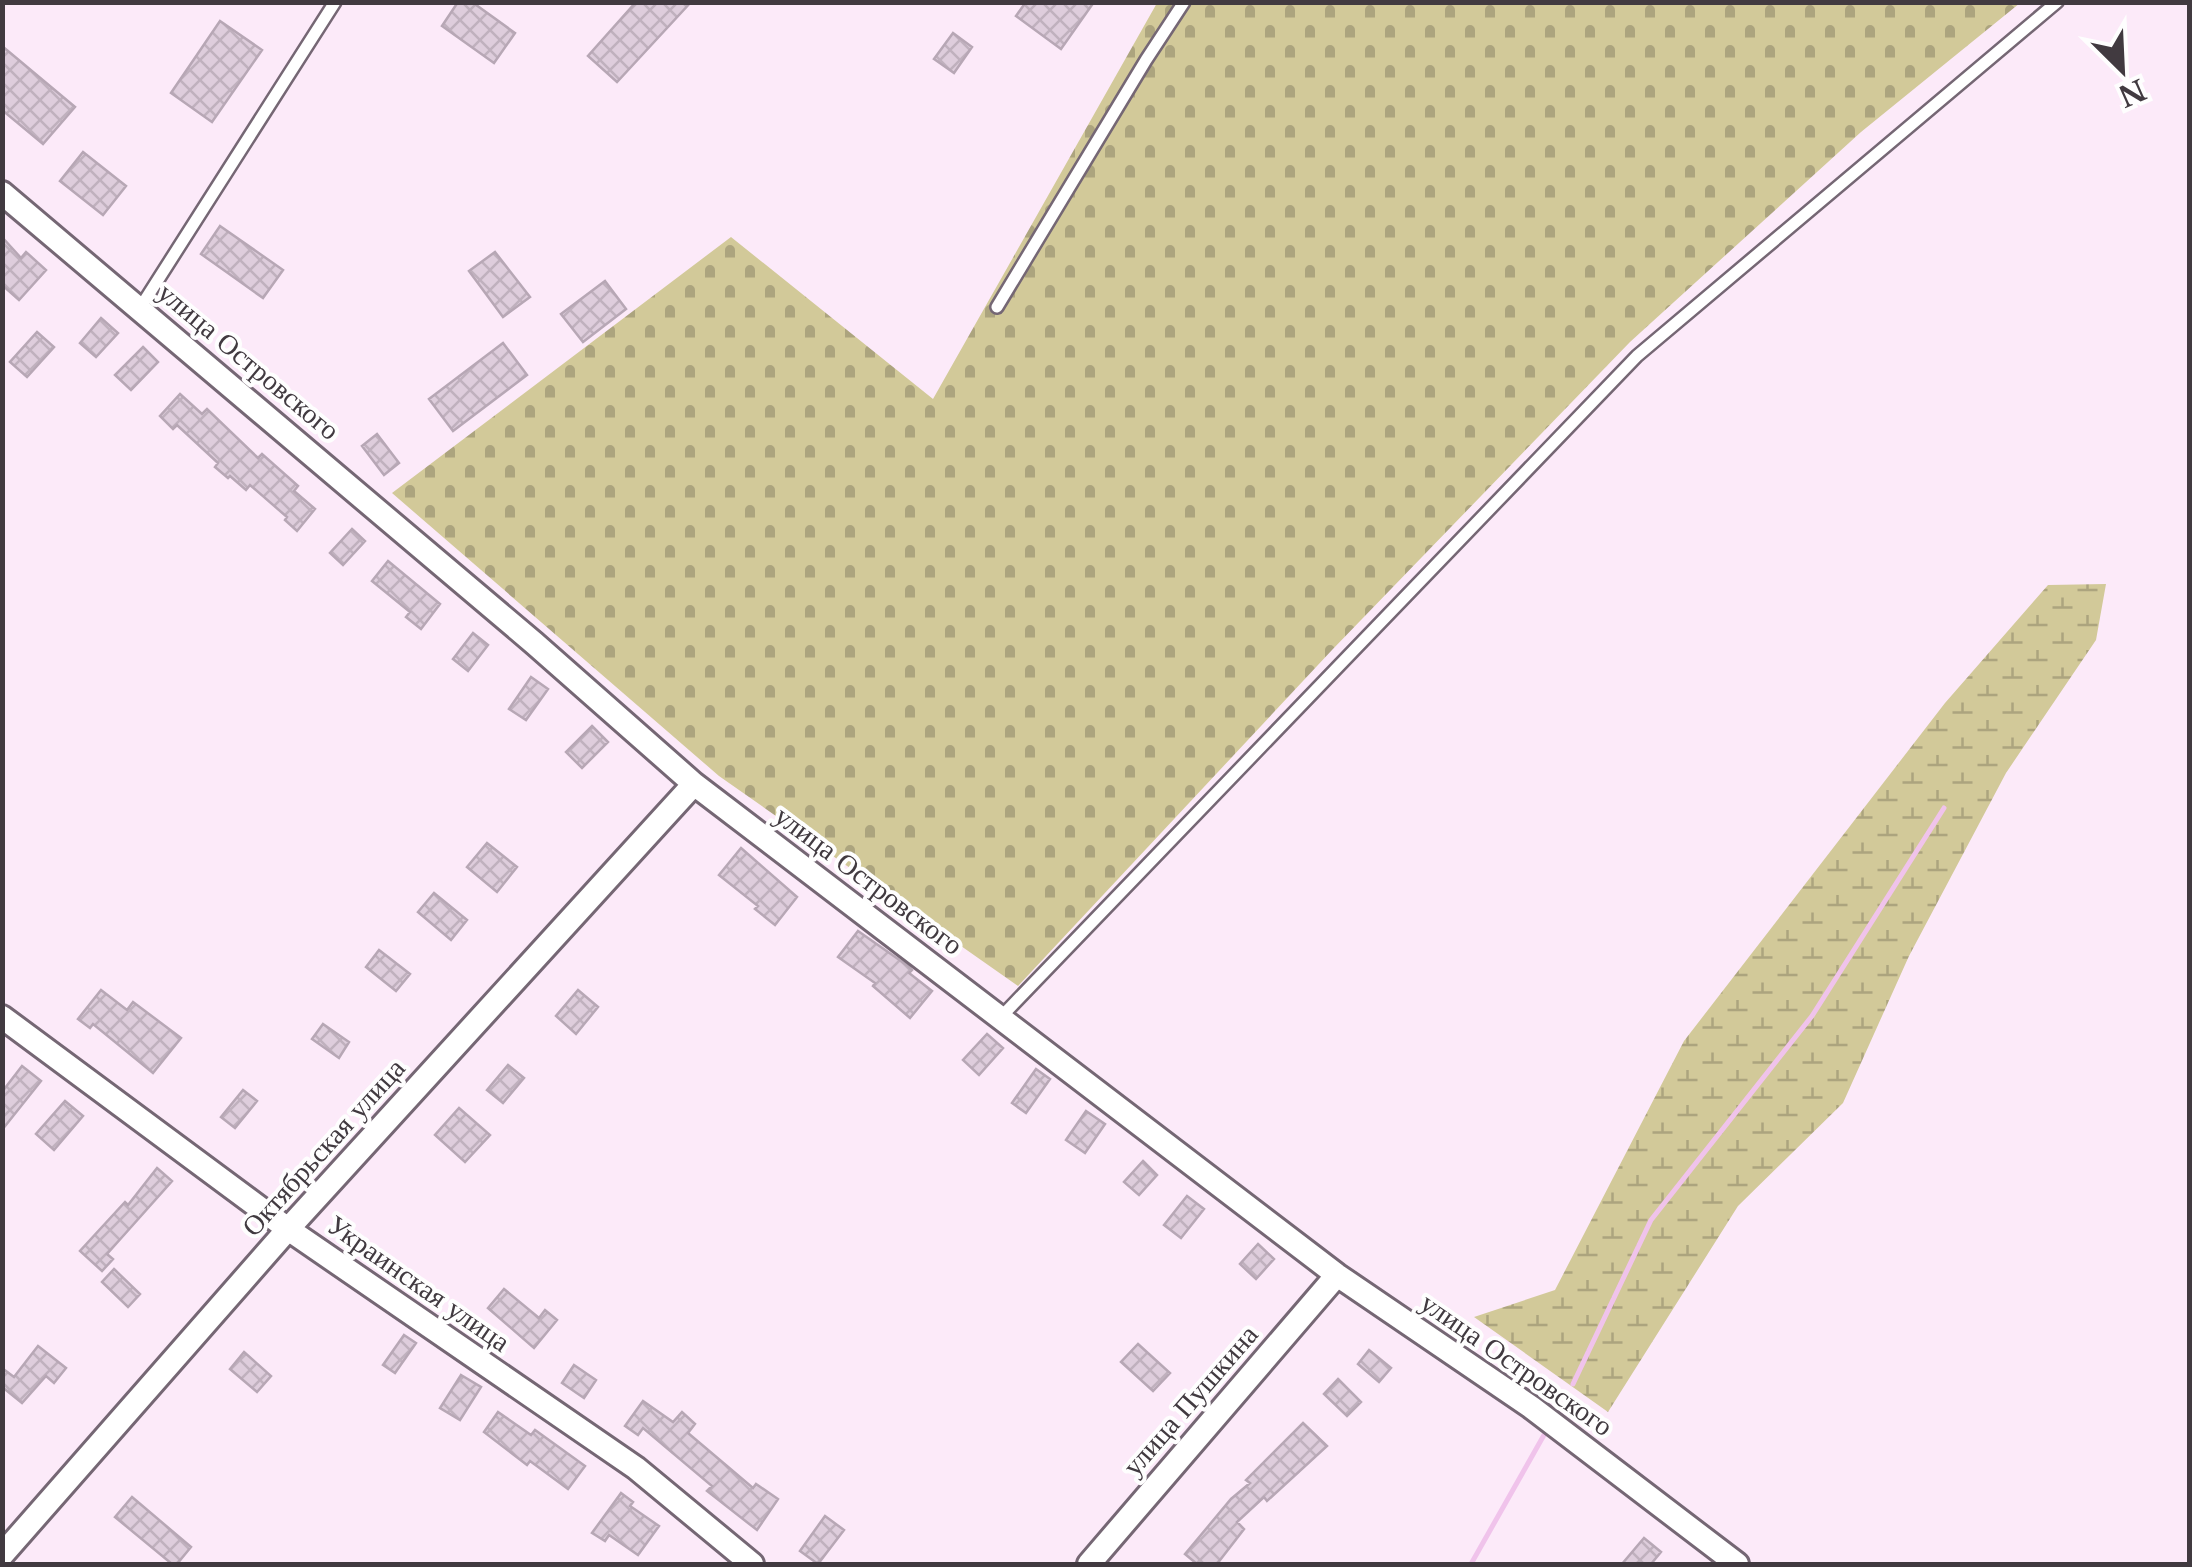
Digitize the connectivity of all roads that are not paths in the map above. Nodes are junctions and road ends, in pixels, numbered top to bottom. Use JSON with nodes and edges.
{"nodes":[{"id":1,"x":335,"y":2,"type":"edge"},
{"id":2,"x":1184,"y":2,"type":"edge"},
{"id":3,"x":2057,"y":2,"type":"edge"},
{"id":4,"x":2,"y":194,"type":"edge"},
{"id":5,"x":140,"y":308,"type":"junction"},
{"id":6,"x":997,"y":308,"type":"dead end"},
{"id":7,"x":694,"y":784,"type":"junction"},
{"id":8,"x":2,"y":1018,"type":"edge"},
{"id":9,"x":1000,"y":1018,"type":"junction"},
{"id":10,"x":288,"y":1229,"type":"junction"},
{"id":11,"x":1337,"y":1274,"type":"junction"},
{"id":12,"x":2,"y":1555,"type":"edge"},
{"id":13,"x":752,"y":1564,"type":"edge"},
{"id":14,"x":1088,"y":1564,"type":"edge"},
{"id":15,"x":1737,"y":1564,"type":"edge"}],
"edges":[{"from":1,"to":5,"type":"lane"},
{"from":2,"to":6,"type":"lane"},
{"from":3,"to":9,"type":"lane"},
{"from":4,"to":5,"type":"street","name":"улица Островского"},
{"from":5,"to":7,"type":"street","name":"улица Островского"},
{"from":7,"to":9,"type":"street","name":"улица Островского"},
{"from":7,"to":10,"type":"street","name":"Октябрьская улица"},
{"from":8,"to":10,"type":"street","name":"Украинская улица"},
{"from":9,"to":11,"type":"street","name":"улица Островского"},
{"from":10,"to":12,"type":"street","name":"Октябрьская улица"},
{"from":10,"to":13,"type":"street","name":"Украинская улица"},
{"from":11,"to":14,"type":"street","name":"улица Пушкина"},
{"from":11,"to":15,"type":"street","name":"улица Островского"}]}
